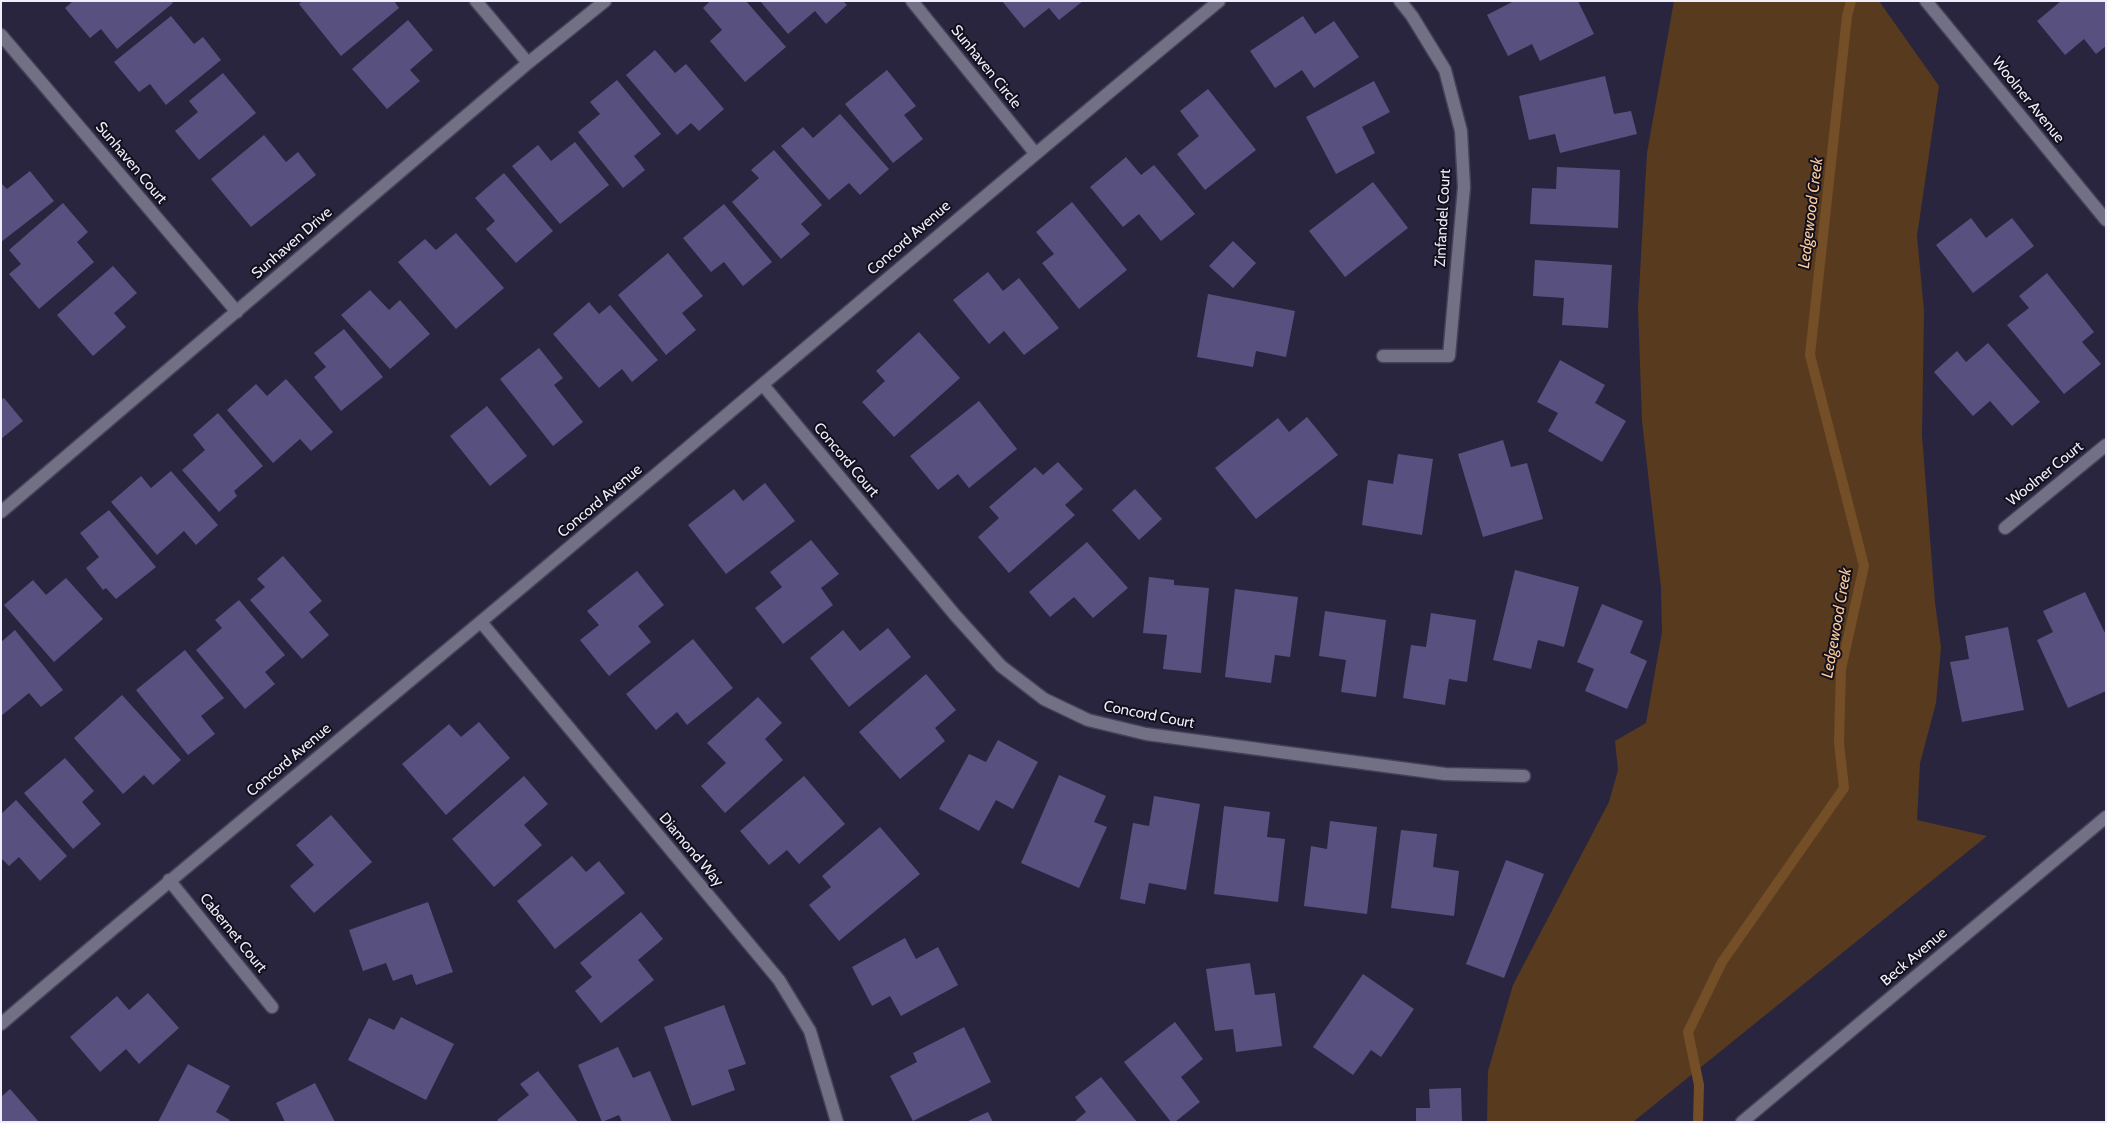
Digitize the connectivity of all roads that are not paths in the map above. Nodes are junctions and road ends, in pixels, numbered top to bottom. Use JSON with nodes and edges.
{"nodes":[{"id":1,"x":476,"y":1,"type":"edge"},
{"id":2,"x":605,"y":1,"type":"edge"},
{"id":3,"x":912,"y":1,"type":"edge"},
{"id":4,"x":1219,"y":1,"type":"edge"},
{"id":5,"x":1400,"y":1,"type":"edge"},
{"id":6,"x":1926,"y":1,"type":"edge"},
{"id":7,"x":1,"y":35,"type":"edge"},
{"id":8,"x":528,"y":63,"type":"junction"},
{"id":9,"x":1034,"y":153,"type":"junction"},
{"id":10,"x":2106,"y":220,"type":"edge"},
{"id":11,"x":237,"y":312,"type":"junction"},
{"id":12,"x":1383,"y":356,"type":"dead end"},
{"id":13,"x":763,"y":385,"type":"junction"},
{"id":14,"x":2106,"y":445,"type":"edge"},
{"id":15,"x":1,"y":512,"type":"edge"},
{"id":16,"x":2005,"y":528,"type":"dead end"},
{"id":17,"x":481,"y":622,"type":"junction"},
{"id":18,"x":1524,"y":776,"type":"dead end"},
{"id":19,"x":2106,"y":816,"type":"edge"},
{"id":20,"x":169,"y":880,"type":"junction"},
{"id":21,"x":272,"y":1007,"type":"dead end"},
{"id":22,"x":1,"y":1024,"type":"edge"},
{"id":23,"x":1744,"y":1121,"type":"edge"},
{"id":24,"x":837,"y":1122,"type":"edge"}],
"edges":[{"from":1,"to":8,"type":"street"},
{"from":2,"to":8,"type":"street","name":"Sunhaven Drive"},
{"from":3,"to":9,"type":"street","name":"Sunhaven Circle"},
{"from":4,"to":9,"type":"street","name":"Concord Avenue"},
{"from":5,"to":12,"type":"street","name":"Zinfandel Court"},
{"from":6,"to":10,"type":"street","name":"Woolner Avenue"},
{"from":7,"to":11,"type":"street","name":"Sunhaven Court"},
{"from":8,"to":11,"type":"street","name":"Sunhaven Drive"},
{"from":9,"to":13,"type":"street","name":"Concord Avenue"},
{"from":11,"to":15,"type":"street","name":"Sunhaven Drive"},
{"from":13,"to":17,"type":"street","name":"Concord Avenue"},
{"from":13,"to":18,"type":"street","name":"Concord Court"},
{"from":14,"to":16,"type":"street","name":"Woolner Court"},
{"from":17,"to":20,"type":"street","name":"Concord Avenue"},
{"from":17,"to":24,"type":"street","name":"Diamond Way"},
{"from":19,"to":23,"type":"street","name":"Beck Avenue"},
{"from":20,"to":21,"type":"street","name":"Cabernet Court"},
{"from":20,"to":22,"type":"street","name":"Concord Avenue"}]}
